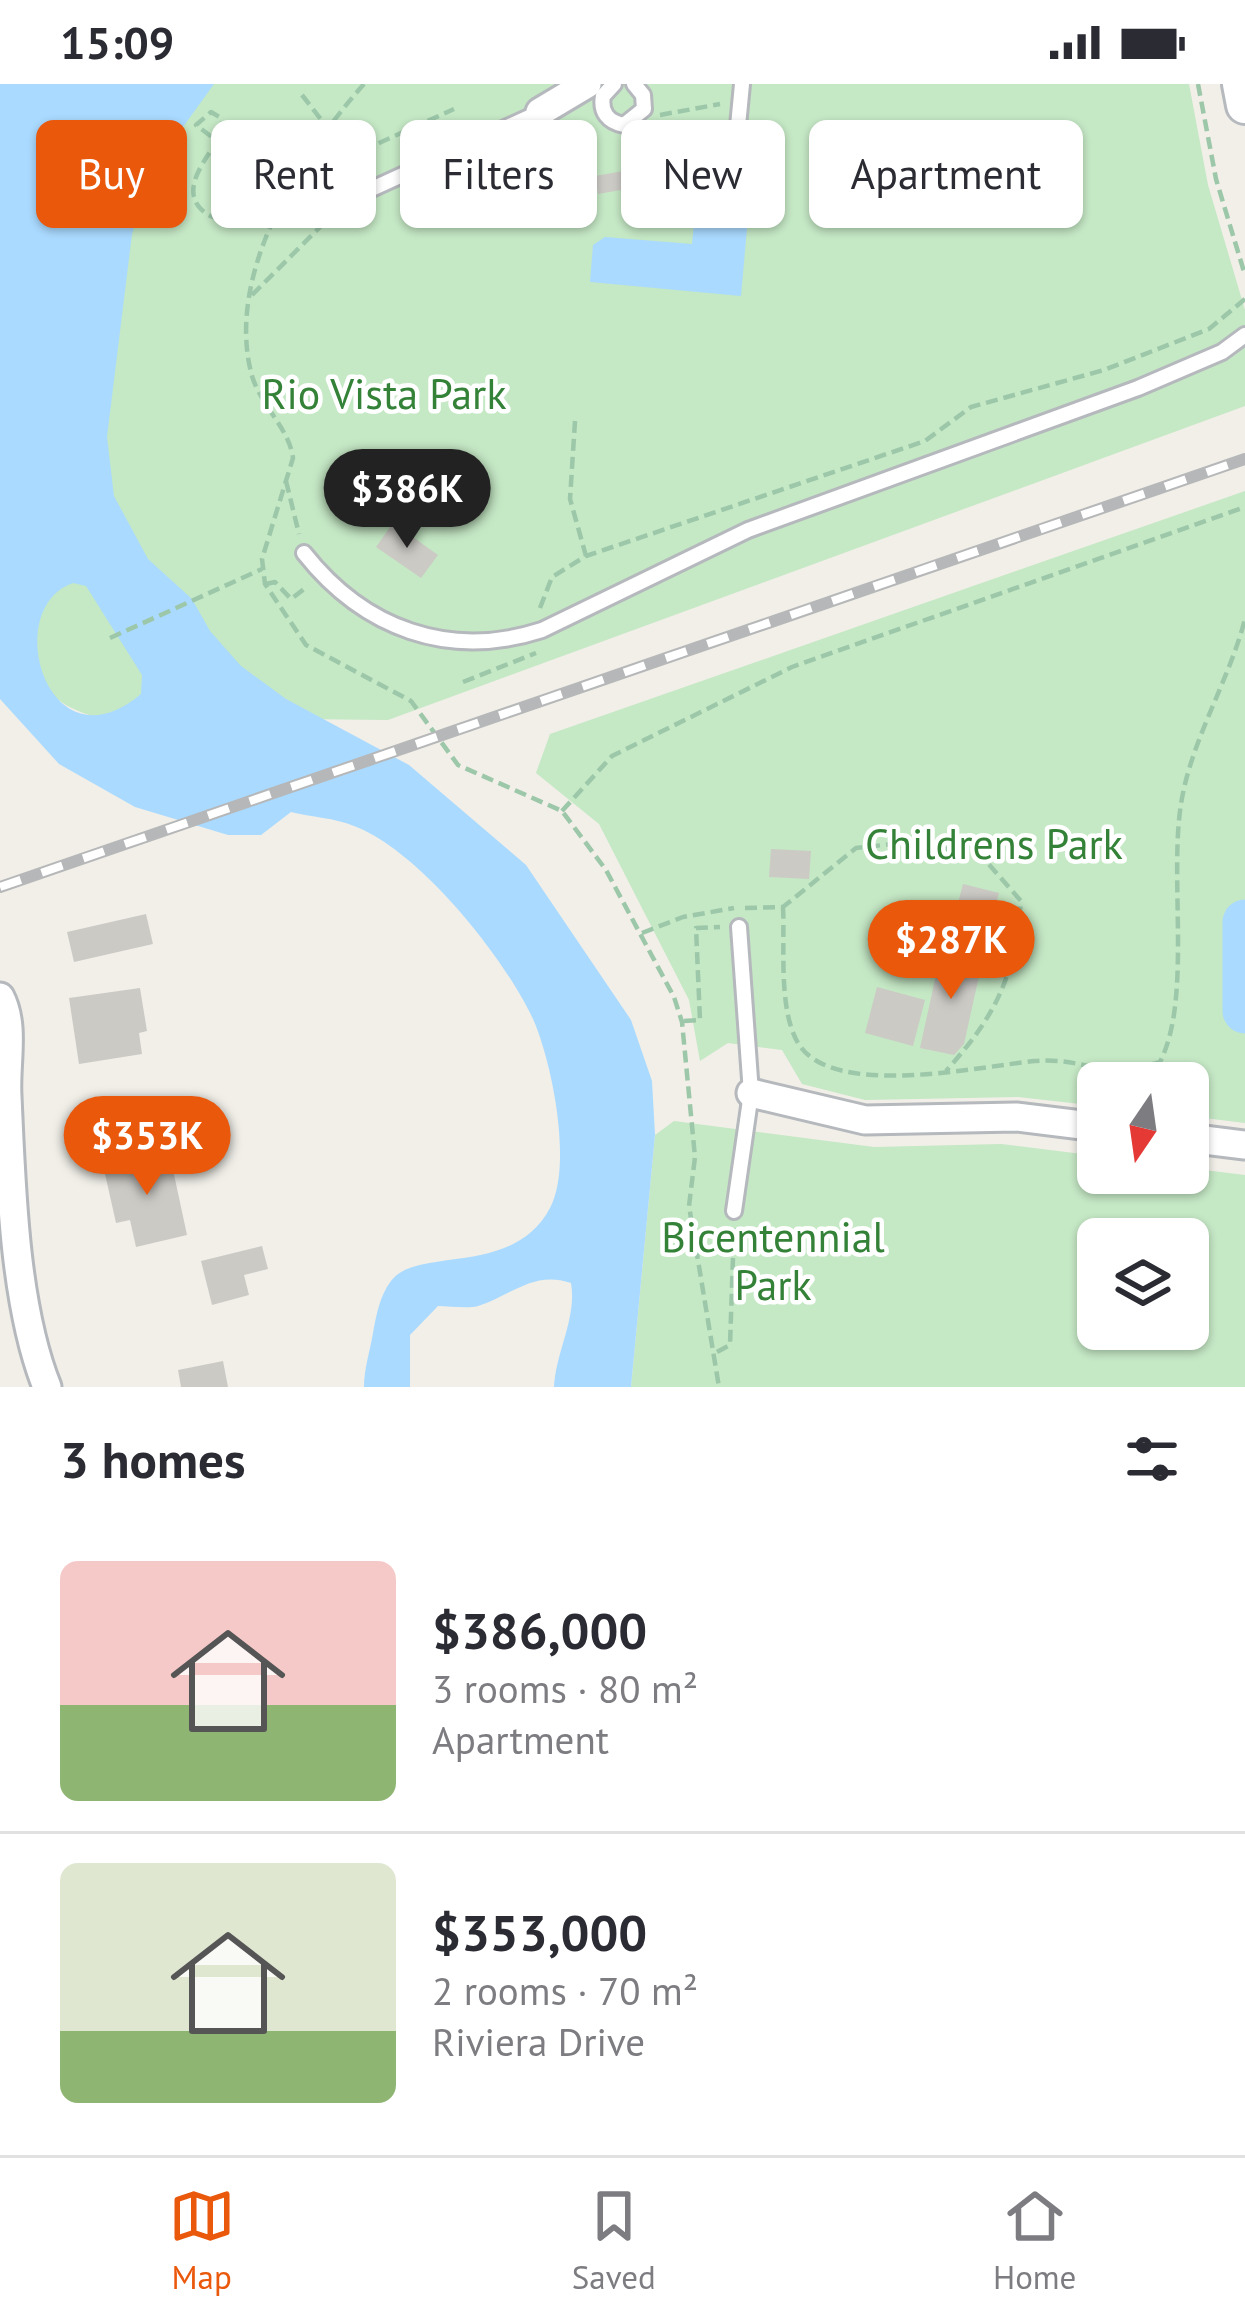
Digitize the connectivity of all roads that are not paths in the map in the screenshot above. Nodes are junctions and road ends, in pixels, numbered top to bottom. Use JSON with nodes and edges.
{"nodes":[{"id":1,"x":634,"y":84,"type":"edge"},
{"id":2,"x":742,"y":84,"type":"edge"},
{"id":3,"x":1242,"y":85,"type":"edge"},
{"id":4,"x":598,"y":87,"type":"edge"},
{"id":5,"x":1245,"y":105,"type":"edge"},
{"id":6,"x":540,"y":112,"type":"joint"},
{"id":7,"x":740,"y":120,"type":"edge"},
{"id":8,"x":376,"y":187,"type":"edge"},
{"id":9,"x":1245,"y":335,"type":"edge"},
{"id":10,"x":304,"y":553,"type":"road end"},
{"id":11,"x":739,"y":927,"type":"road end"},
{"id":12,"x":0,"y":997,"type":"edge"},
{"id":13,"x":751,"y":1094,"type":"junction"},
{"id":14,"x":1077,"y":1124,"type":"edge"},
{"id":15,"x":1209,"y":1141,"type":"edge"},
{"id":16,"x":1245,"y":1145,"type":"edge"},
{"id":17,"x":734,"y":1211,"type":"road end"},
{"id":18,"x":47,"y":1387,"type":"edge"}],
"edges":[{"from":1,"to":4,"type":"lane"},
{"from":2,"to":7,"type":"lane"},
{"from":3,"to":5,"type":"street"},
{"from":4,"to":6,"type":"street"},
{"from":6,"to":8,"type":"lane"},
{"from":9,"to":10,"type":"lane"},
{"from":11,"to":13,"type":"lane"},
{"from":12,"to":18,"type":"street"},
{"from":13,"to":14,"type":"street"},
{"from":13,"to":17,"type":"lane"},
{"from":15,"to":16,"type":"street"}]}
